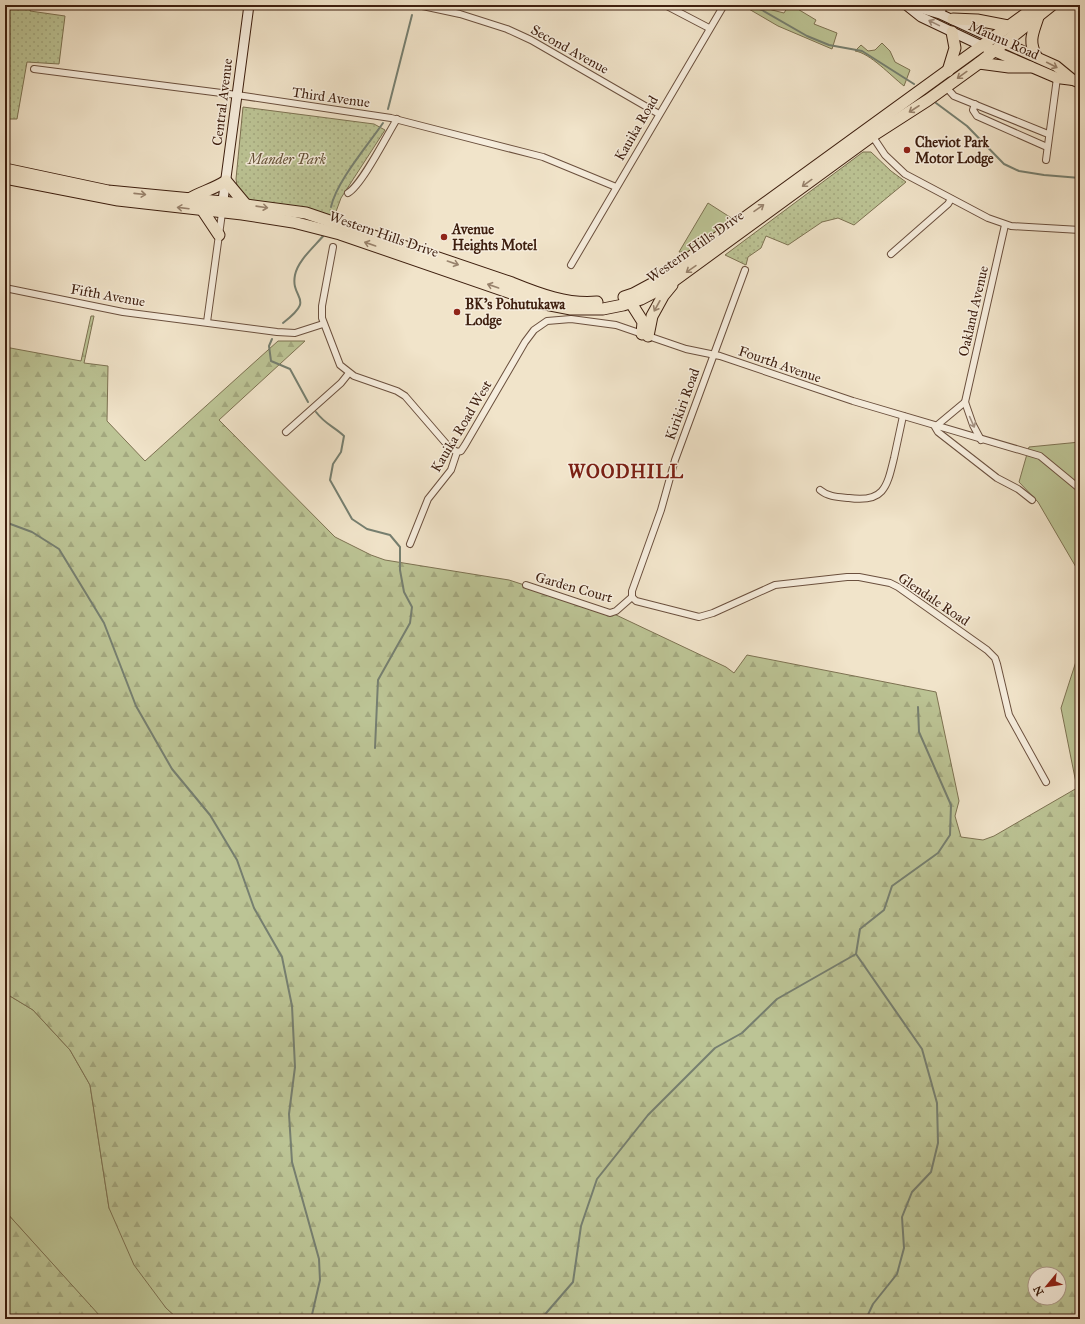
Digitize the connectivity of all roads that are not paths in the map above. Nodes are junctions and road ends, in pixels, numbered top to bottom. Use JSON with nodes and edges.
{"nodes":[{"id":1,"x":249,"y":5,"type":"edge"},
{"id":2,"x":418,"y":5,"type":"edge"},
{"id":3,"x":665,"y":5,"type":"edge"},
{"id":4,"x":724,"y":5,"type":"edge"},
{"id":5,"x":905,"y":5,"type":"edge"},
{"id":6,"x":910,"y":5,"type":"edge"},
{"id":7,"x":945,"y":5,"type":"edge"},
{"id":8,"x":1038,"y":5,"type":"edge"},
{"id":9,"x":1052,"y":5,"type":"edge"},
{"id":10,"x":940,"y":14,"type":"junction"},
{"id":11,"x":1038,"y":17,"type":"junction"},
{"id":12,"x":953,"y":19,"type":"junction"},
{"id":13,"x":1008,"y":26,"type":"junction"},
{"id":14,"x":709,"y":28,"type":"junction"},
{"id":15,"x":952,"y":32,"type":"junction"},
{"id":16,"x":992,"y":38,"type":"junction"},
{"id":17,"x":1004,"y":43,"type":"junction"},
{"id":18,"x":982,"y":46,"type":"junction"},
{"id":19,"x":994,"y":51,"type":"junction"},
{"id":20,"x":1036,"y":56,"type":"junction"},
{"id":21,"x":979,"y":63,"type":"junction"},
{"id":22,"x":1030,"y":66,"type":"junction"},
{"id":23,"x":34,"y":69,"type":"dead end"},
{"id":24,"x":948,"y":71,"type":"junction"},
{"id":25,"x":1057,"y":78,"type":"junction"},
{"id":26,"x":1077,"y":81,"type":"edge"},
{"id":27,"x":946,"y":87,"type":"junction"},
{"id":28,"x":237,"y":95,"type":"junction"},
{"id":29,"x":974,"y":104,"type":"junction"},
{"id":30,"x":659,"y":114,"type":"junction"},
{"id":31,"x":397,"y":120,"type":"junction"},
{"id":32,"x":869,"y":132,"type":"junction"},
{"id":33,"x":1048,"y":134,"type":"junction"},
{"id":34,"x":1047,"y":147,"type":"junction"},
{"id":35,"x":1046,"y":160,"type":"dead end"},
{"id":36,"x":5,"y":169,"type":"edge"},
{"id":37,"x":5,"y":178,"type":"edge"},
{"id":38,"x":226,"y":182,"type":"junction"},
{"id":39,"x":616,"y":187,"type":"junction"},
{"id":40,"x":792,"y":189,"type":"junction"},
{"id":41,"x":348,"y":193,"type":"dead end"},
{"id":42,"x":189,"y":199,"type":"junction"},
{"id":43,"x":951,"y":199,"type":"junction"},
{"id":44,"x":246,"y":205,"type":"junction"},
{"id":45,"x":222,"y":207,"type":"junction"},
{"id":46,"x":203,"y":211,"type":"junction"},
{"id":47,"x":1005,"y":225,"type":"junction"},
{"id":48,"x":1080,"y":230,"type":"edge"},
{"id":49,"x":219,"y":235,"type":"junction"},
{"id":50,"x":334,"y":247,"type":"dead end"},
{"id":51,"x":891,"y":254,"type":"dead end"},
{"id":52,"x":571,"y":265,"type":"dead end"},
{"id":53,"x":745,"y":270,"type":"dead end"},
{"id":54,"x":676,"y":280,"type":"junction"},
{"id":55,"x":5,"y":288,"type":"edge"},
{"id":56,"x":631,"y":303,"type":"junction"},
{"id":57,"x":207,"y":322,"type":"junction"},
{"id":58,"x":323,"y":324,"type":"junction"},
{"id":59,"x":541,"y":324,"type":"joint"},
{"id":60,"x":645,"y":335,"type":"junction"},
{"id":61,"x":712,"y":356,"type":"junction"},
{"id":62,"x":349,"y":373,"type":"junction"},
{"id":63,"x":965,"y":402,"type":"junction"},
{"id":64,"x":903,"y":416,"type":"junction"},
{"id":65,"x":935,"y":426,"type":"junction"},
{"id":66,"x":286,"y":432,"type":"dead end"},
{"id":67,"x":981,"y":440,"type":"junction"},
{"id":68,"x":458,"y":452,"type":"junction"},
{"id":69,"x":1080,"y":489,"type":"edge"},
{"id":70,"x":820,"y":490,"type":"dead end"},
{"id":71,"x":1032,"y":500,"type":"dead end"},
{"id":72,"x":410,"y":544,"type":"dead end"},
{"id":73,"x":526,"y":585,"type":"dead end"},
{"id":74,"x":632,"y":597,"type":"junction"},
{"id":75,"x":1046,"y":782,"type":"dead end"}],
"edges":[{"from":1,"to":28,"type":"main road","name":"Central Avenue"},
{"from":2,"to":30,"type":"street","name":"Second Avenue"},
{"from":3,"to":14,"type":"street"},
{"from":4,"to":14,"type":"street","name":"Kauika Road"},
{"from":15,"to":5,"type":"main road","name":"Maunu Road","one_way":true},
{"from":6,"to":10,"type":"main road","name":"Maunu Road"},
{"from":7,"to":10,"type":"street"},
{"from":8,"to":13,"type":"highway","name":"Western Hills Drive"},
{"from":9,"to":11,"type":"highway","name":"Western Hills Drive"},
{"from":10,"to":12,"type":"main road","name":"Maunu Road"},
{"from":11,"to":17,"type":"highway","name":"Western Hills Drive"},
{"from":11,"to":20,"type":"highway"},
{"from":12,"to":13,"type":"highway"},
{"from":12,"to":16,"type":"main road","name":"Maunu Road"},
{"from":13,"to":16,"type":"highway","name":"Western Hills Drive"},
{"from":14,"to":30,"type":"street","name":"Kauika Road"},
{"from":15,"to":18,"type":"main road","name":"Maunu Road"},
{"from":15,"to":24,"type":"highway"},
{"from":16,"to":17,"type":"main road","name":"Maunu Road"},
{"from":16,"to":18,"type":"highway","name":"Western Hills Drive"},
{"from":17,"to":19,"type":"highway","name":"Western Hills Drive"},
{"from":17,"to":20,"type":"main road","name":"Maunu Road"},
{"from":18,"to":19,"type":"main road","name":"Maunu Road"},
{"from":18,"to":24,"type":"highway","name":"Western Hills Drive"},
{"from":19,"to":21,"type":"highway","name":"Western Hills Drive"},
{"from":19,"to":22,"type":"main road","name":"Maunu Road"},
{"from":20,"to":26,"type":"main road","name":"Maunu Road","one_way":true},
{"from":21,"to":22,"type":"highway"},
{"from":21,"to":27,"type":"highway","name":"Western Hills Drive","one_way":true},
{"from":22,"to":25,"type":"main road","name":"Maunu Road"},
{"from":23,"to":28,"type":"street","name":"Third Avenue"},
{"from":24,"to":32,"type":"highway","name":"Western Hills Drive"},
{"from":25,"to":26,"type":"main road","name":"Maunu Road"},
{"from":25,"to":33,"type":"street"},
{"from":27,"to":29,"type":"street"},
{"from":27,"to":32,"type":"highway","name":"Western Hills Drive","one_way":true},
{"from":28,"to":31,"type":"street","name":"Third Avenue"},
{"from":28,"to":38,"type":"main road","name":"Central Avenue"},
{"from":29,"to":33,"type":"street"},
{"from":29,"to":34,"type":"street"},
{"from":30,"to":39,"type":"street","name":"Kauika Road"},
{"from":31,"to":39,"type":"street","name":"Third Avenue"},
{"from":31,"to":41,"type":"street"},
{"from":32,"to":40,"type":"highway","name":"Western Hills Drive"},
{"from":32,"to":43,"type":"street"},
{"from":33,"to":34,"type":"street"},
{"from":34,"to":35,"type":"street"},
{"from":36,"to":42,"type":"highway","name":"Western Hills Drive","one_way":true},
{"from":46,"to":37,"type":"highway","name":"Western Hills Drive","one_way":true},
{"from":38,"to":42,"type":"highway"},
{"from":38,"to":44,"type":"highway"},
{"from":38,"to":45,"type":"main road","name":"Central Avenue"},
{"from":39,"to":52,"type":"street","name":"Kauika Road"},
{"from":44,"to":40,"type":"highway","name":"Western Hills Drive","one_way":true},
{"from":40,"to":54,"type":"highway","name":"Western Hills Drive","one_way":true},
{"from":42,"to":45,"type":"highway","name":"Western Hills Drive"},
{"from":43,"to":47,"type":"street"},
{"from":43,"to":51,"type":"street"},
{"from":44,"to":45,"type":"highway","name":"Western Hills Drive"},
{"from":45,"to":46,"type":"highway","name":"Western Hills Drive"},
{"from":45,"to":49,"type":"street"},
{"from":56,"to":45,"type":"highway","name":"Western Hills Drive","one_way":true},
{"from":46,"to":49,"type":"highway"},
{"from":47,"to":48,"type":"street"},
{"from":47,"to":63,"type":"street","name":"Oakland Avenue"},
{"from":49,"to":57,"type":"street"},
{"from":50,"to":58,"type":"street"},
{"from":53,"to":61,"type":"street","name":"Kirikiri Road"},
{"from":54,"to":56,"type":"highway","name":"Western Hills Drive"},
{"from":54,"to":60,"type":"highway","one_way":true},
{"from":55,"to":57,"type":"street","name":"Fifth Avenue"},
{"from":56,"to":60,"type":"highway"},
{"from":57,"to":58,"type":"street","name":"Fifth Avenue"},
{"from":58,"to":62,"type":"street"},
{"from":59,"to":60,"type":"street","name":"Fourth Avenue"},
{"from":59,"to":68,"type":"street","name":"Kauika Road West"},
{"from":60,"to":61,"type":"street","name":"Fourth Avenue"},
{"from":61,"to":64,"type":"street","name":"Fourth Avenue"},
{"from":61,"to":74,"type":"street","name":"Kirikiri Road"},
{"from":62,"to":66,"type":"street"},
{"from":62,"to":68,"type":"street"},
{"from":63,"to":65,"type":"street"},
{"from":63,"to":67,"type":"street","one_way":true},
{"from":64,"to":65,"type":"street","name":"Fourth Avenue"},
{"from":64,"to":70,"type":"street"},
{"from":65,"to":67,"type":"street","name":"Fourth Avenue"},
{"from":65,"to":71,"type":"street"},
{"from":67,"to":69,"type":"street","name":"Fourth Avenue"},
{"from":68,"to":72,"type":"street","name":"Kauika Road West"},
{"from":73,"to":74,"type":"street","name":"Garden Court"},
{"from":74,"to":75,"type":"street","name":"Glendale Road"}]}
